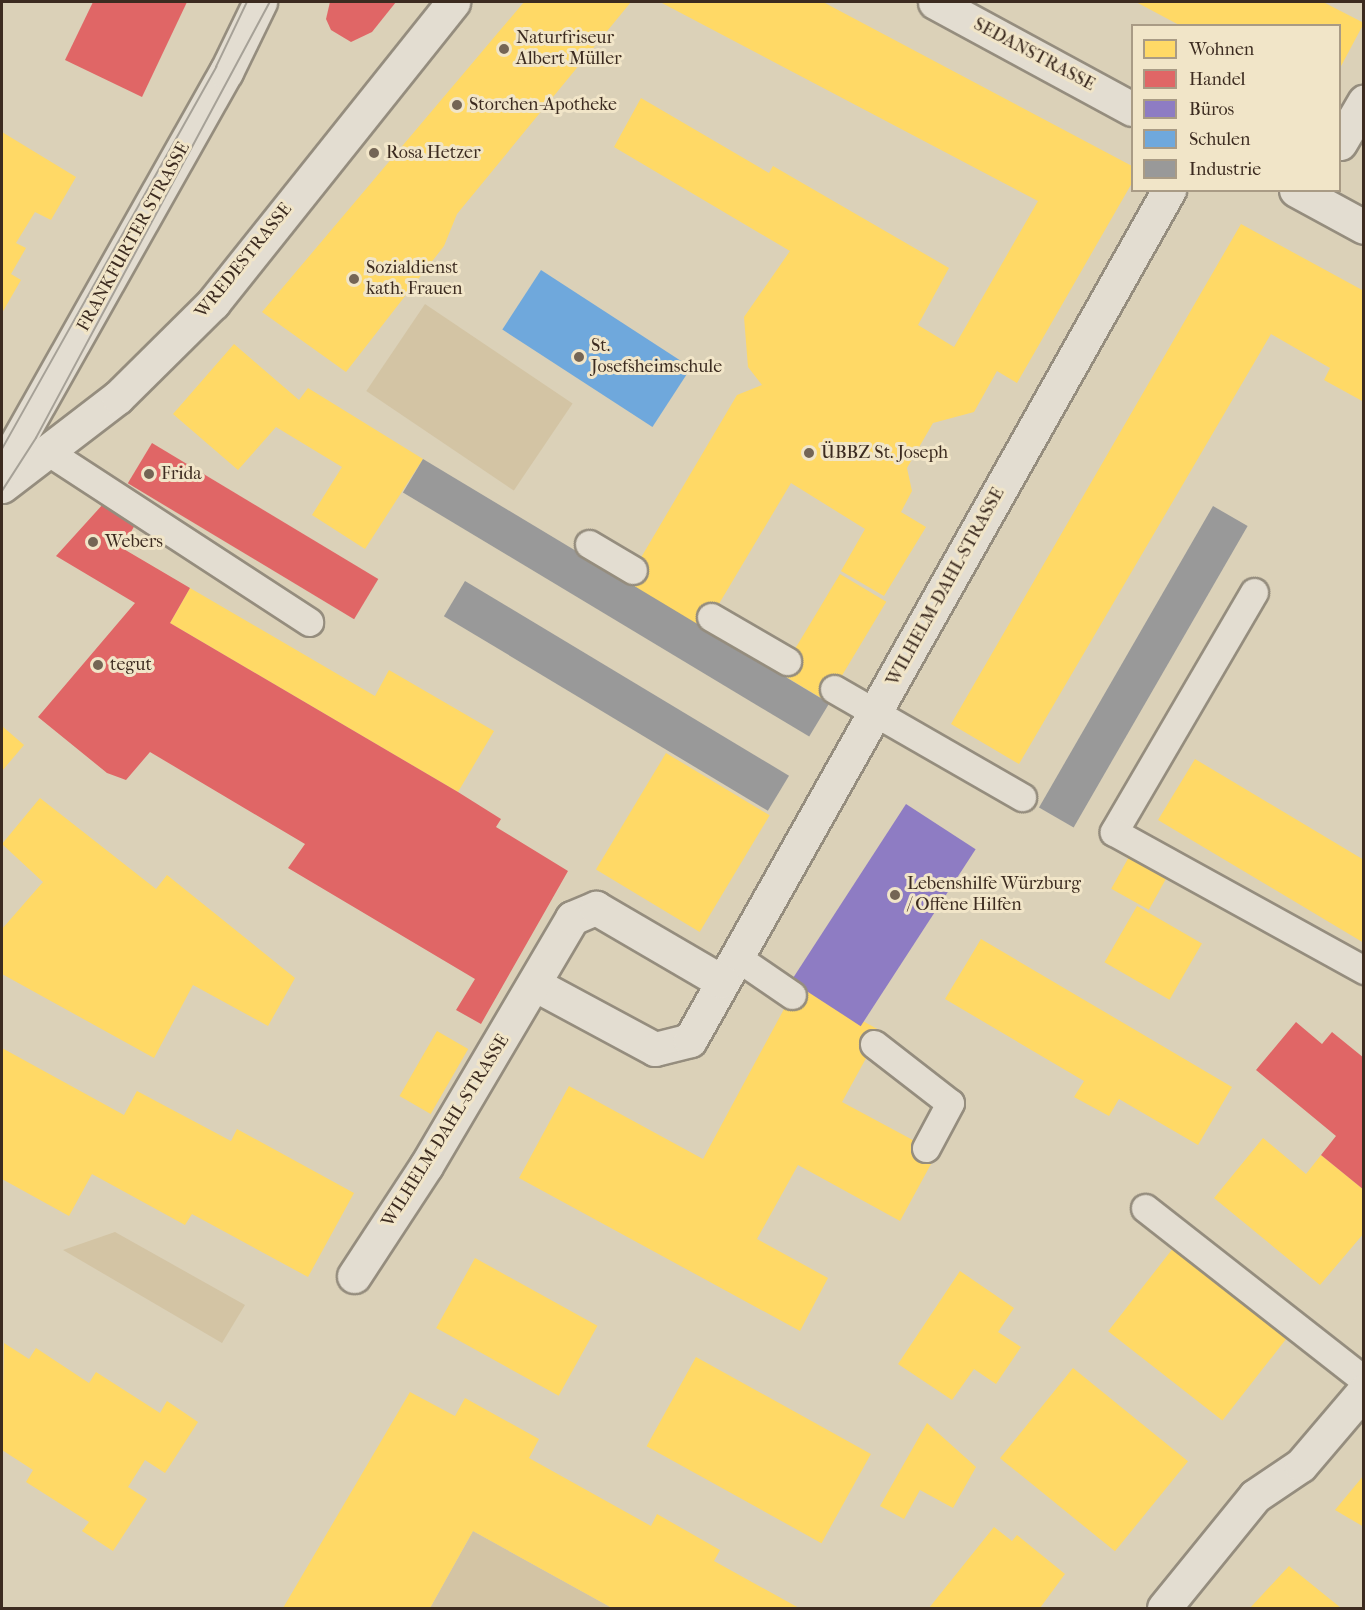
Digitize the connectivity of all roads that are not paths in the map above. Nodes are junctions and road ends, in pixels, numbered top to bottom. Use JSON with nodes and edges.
{"nodes":[{"id":1,"x":260,"y":2,"type":"edge"},
{"id":2,"x":453,"y":2,"type":"edge"},
{"id":3,"x":935,"y":2,"type":"edge"},
{"id":4,"x":1364,"y":102,"type":"edge"},
{"id":5,"x":1131,"y":107,"type":"edge"},
{"id":6,"x":1341,"y":141,"type":"edge"},
{"id":7,"x":1168,"y":192,"type":"edge"},
{"id":8,"x":1305,"y":192,"type":"edge"},
{"id":9,"x":1364,"y":227,"type":"edge"},
{"id":10,"x":47,"y":451,"type":"junction"},
{"id":11,"x":2,"y":469,"type":"edge"},
{"id":12,"x":2,"y":486,"type":"edge"},
{"id":13,"x":589,"y":544,"type":"dead end"},
{"id":14,"x":633,"y":570,"type":"dead end"},
{"id":15,"x":1254,"y":592,"type":"dead end"},
{"id":16,"x":711,"y":617,"type":"dead end"},
{"id":17,"x":309,"y":622,"type":"dead end"},
{"id":18,"x":787,"y":661,"type":"dead end"},
{"id":19,"x":834,"y":689,"type":"dead end"},
{"id":20,"x":877,"y":711,"type":"junction"},
{"id":21,"x":1022,"y":797,"type":"dead end"},
{"id":22,"x":728,"y":969,"type":"junction"},
{"id":23,"x":1364,"y":970,"type":"edge"},
{"id":24,"x":536,"y":985,"type":"junction"},
{"id":25,"x":792,"y":995,"type":"dead end"},
{"id":26,"x":874,"y":1044,"type":"dead end"},
{"id":27,"x":926,"y":1148,"type":"dead end"},
{"id":28,"x":1145,"y":1208,"type":"dead end"},
{"id":29,"x":354,"y":1276,"type":"dead end"},
{"id":30,"x":1364,"y":1380,"type":"edge"},
{"id":31,"x":1364,"y":1390,"type":"edge"},
{"id":32,"x":1164,"y":1608,"type":"edge"}],
"edges":[{"from":1,"to":11,"type":"street","name":"FRANKFURTER STRASSE"},
{"from":2,"to":10,"type":"street","name":"WREDESTRASSE"},
{"from":3,"to":5,"type":"street","name":"SEDANSTRASSE"},
{"from":4,"to":6,"type":"street"},
{"from":7,"to":20,"type":"street","name":"WILHELM-DAHL-STRASSE"},
{"from":8,"to":9,"type":"street"},
{"from":10,"to":12,"type":"street","name":"WREDESTRASSE"},
{"from":10,"to":17,"type":"lane"},
{"from":13,"to":14,"type":"lane"},
{"from":15,"to":23,"type":"lane"},
{"from":16,"to":18,"type":"lane"},
{"from":19,"to":20,"type":"lane"},
{"from":20,"to":21,"type":"lane"},
{"from":20,"to":22,"type":"street","name":"WILHELM-DAHL-STRASSE"},
{"from":22,"to":24,"type":"street","name":"WILHELM-DAHL-STRASSE"},
{"from":22,"to":24,"type":"street","name":"WILHELM-DAHL-STRASSE"},
{"from":22,"to":25,"type":"lane"},
{"from":24,"to":29,"type":"street","name":"WILHELM-DAHL-STRASSE"},
{"from":26,"to":27,"type":"lane"},
{"from":28,"to":30,"type":"lane"},
{"from":31,"to":32,"type":"street"}]}
